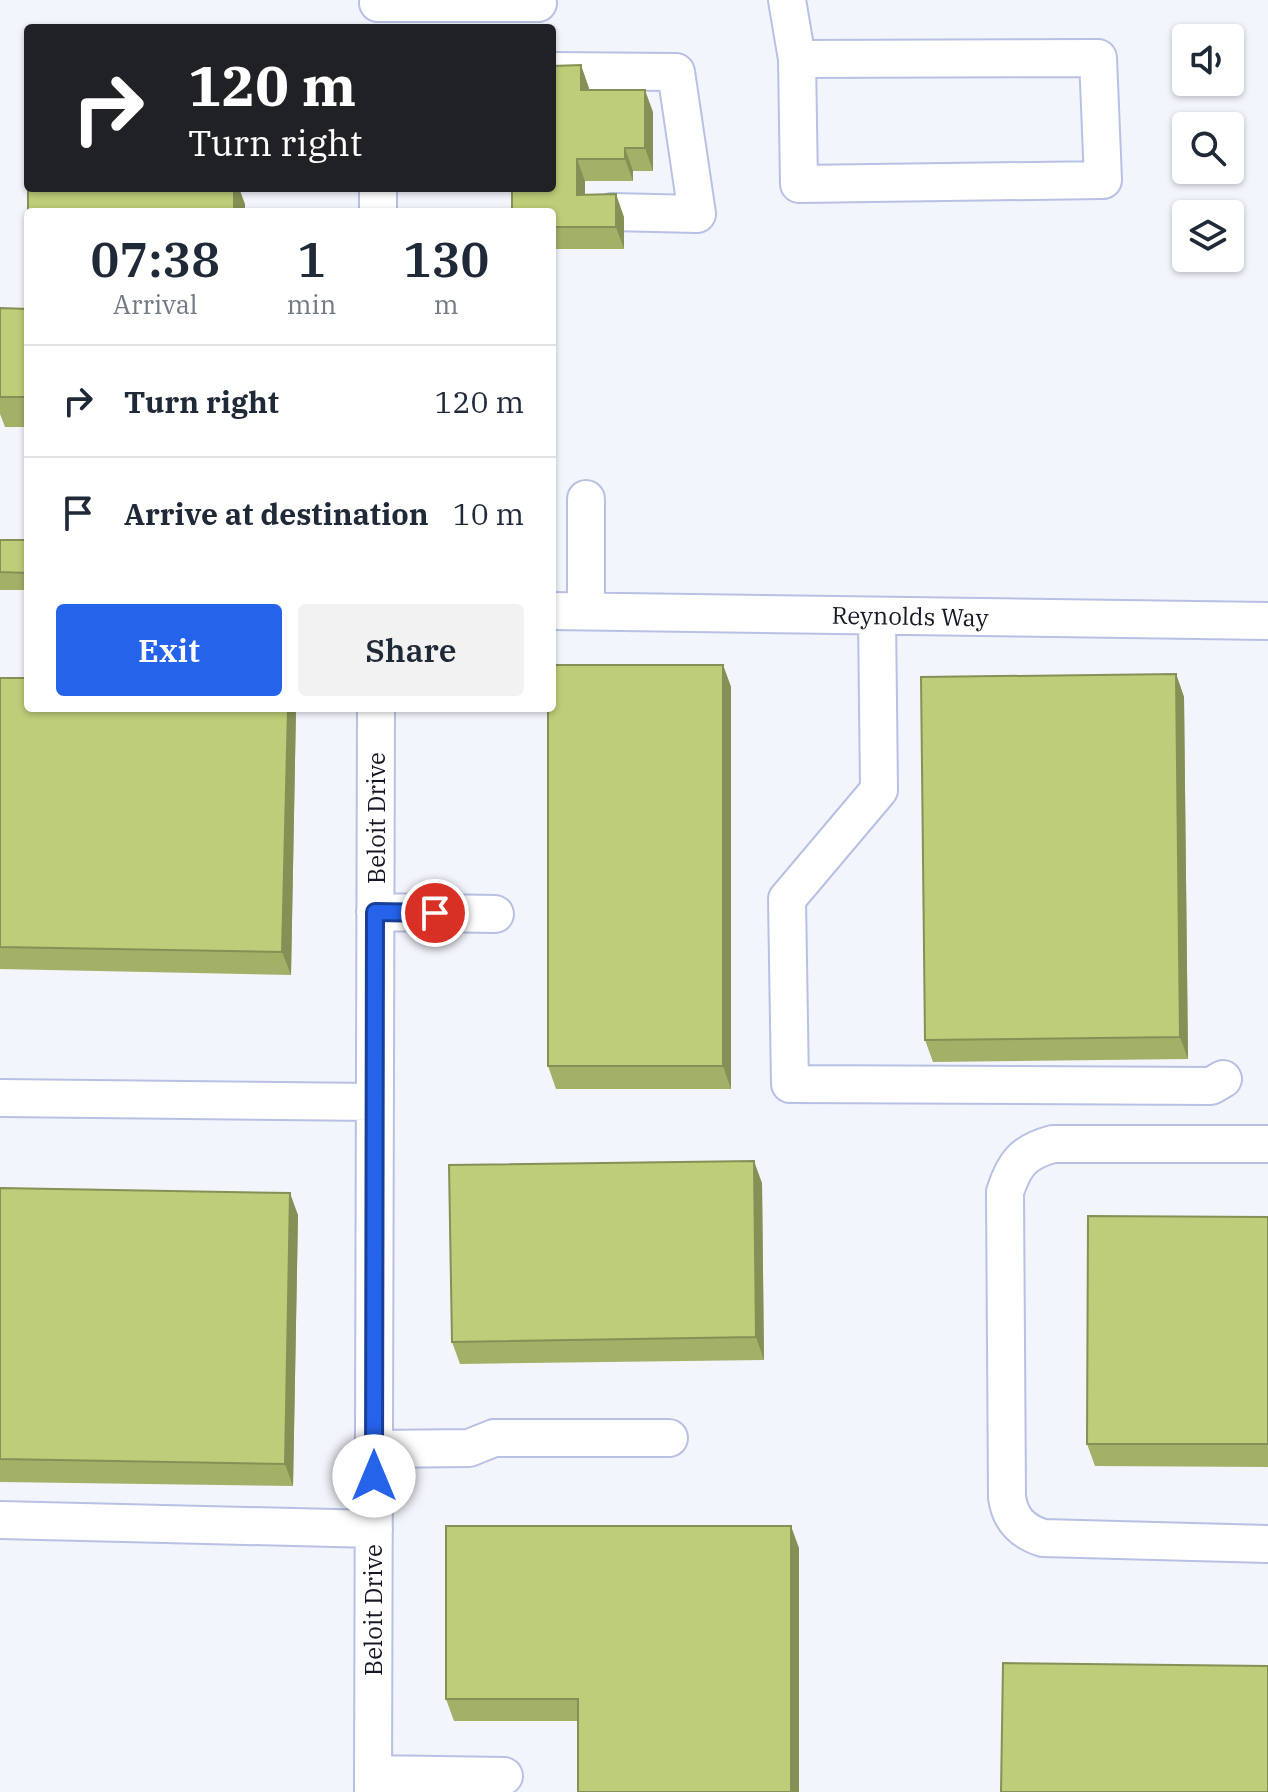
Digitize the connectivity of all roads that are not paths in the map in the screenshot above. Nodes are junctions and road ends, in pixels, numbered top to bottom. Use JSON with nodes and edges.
{"nodes":[{"id":1,"x":787,"y":0,"type":"edge"},
{"id":2,"x":538,"y":3,"type":"dead end"},
{"id":3,"x":378,"y":10,"type":"edge"},
{"id":4,"x":797,"y":59,"type":"junction"},
{"id":5,"x":556,"y":71,"type":"edge"},
{"id":6,"x":612,"y":212,"type":"edge"},
{"id":7,"x":586,"y":499,"type":"dead end"},
{"id":8,"x":569,"y":611,"type":"edge"},
{"id":9,"x":877,"y":616,"type":"junction"},
{"id":10,"x":1268,"y":621,"type":"edge"},
{"id":11,"x":376,"y":712,"type":"edge"},
{"id":12,"x":375,"y":912,"type":"junction"},
{"id":13,"x":495,"y":914,"type":"dead end"},
{"id":14,"x":1223,"y":1079,"type":"dead end"},
{"id":15,"x":0,"y":1098,"type":"edge"},
{"id":16,"x":375,"y":1102,"type":"junction"},
{"id":17,"x":1268,"y":1144,"type":"edge"},
{"id":18,"x":669,"y":1438,"type":"dead end"},
{"id":19,"x":374,"y":1449,"type":"junction"},
{"id":20,"x":0,"y":1520,"type":"edge"},
{"id":21,"x":374,"y":1529,"type":"junction"},
{"id":22,"x":1268,"y":1544,"type":"edge"},
{"id":23,"x":504,"y":1776,"type":"dead end"},
{"id":24,"x":373,"y":1783,"type":"edge"}],
"edges":[{"from":1,"to":4,"type":"street"},
{"from":2,"to":3,"type":"street"},
{"from":4,"to":4,"type":"street"},
{"from":5,"to":6,"type":"street"},
{"from":7,"to":8,"type":"street"},
{"from":8,"to":9,"type":"street","name":"Reynolds Way"},
{"from":9,"to":10,"type":"street","name":"Reynolds Way"},
{"from":9,"to":14,"type":"street"},
{"from":11,"to":12,"type":"street","name":"Beloit Drive"},
{"from":12,"to":13,"type":"street"},
{"from":12,"to":16,"type":"street","name":"Beloit Drive"},
{"from":15,"to":16,"type":"street"},
{"from":16,"to":19,"type":"street","name":"Beloit Drive"},
{"from":17,"to":22,"type":"street"},
{"from":18,"to":19,"type":"street"},
{"from":19,"to":21,"type":"street","name":"Beloit Drive"},
{"from":20,"to":21,"type":"street"},
{"from":21,"to":24,"type":"street","name":"Beloit Drive"},
{"from":23,"to":24,"type":"street"}]}
